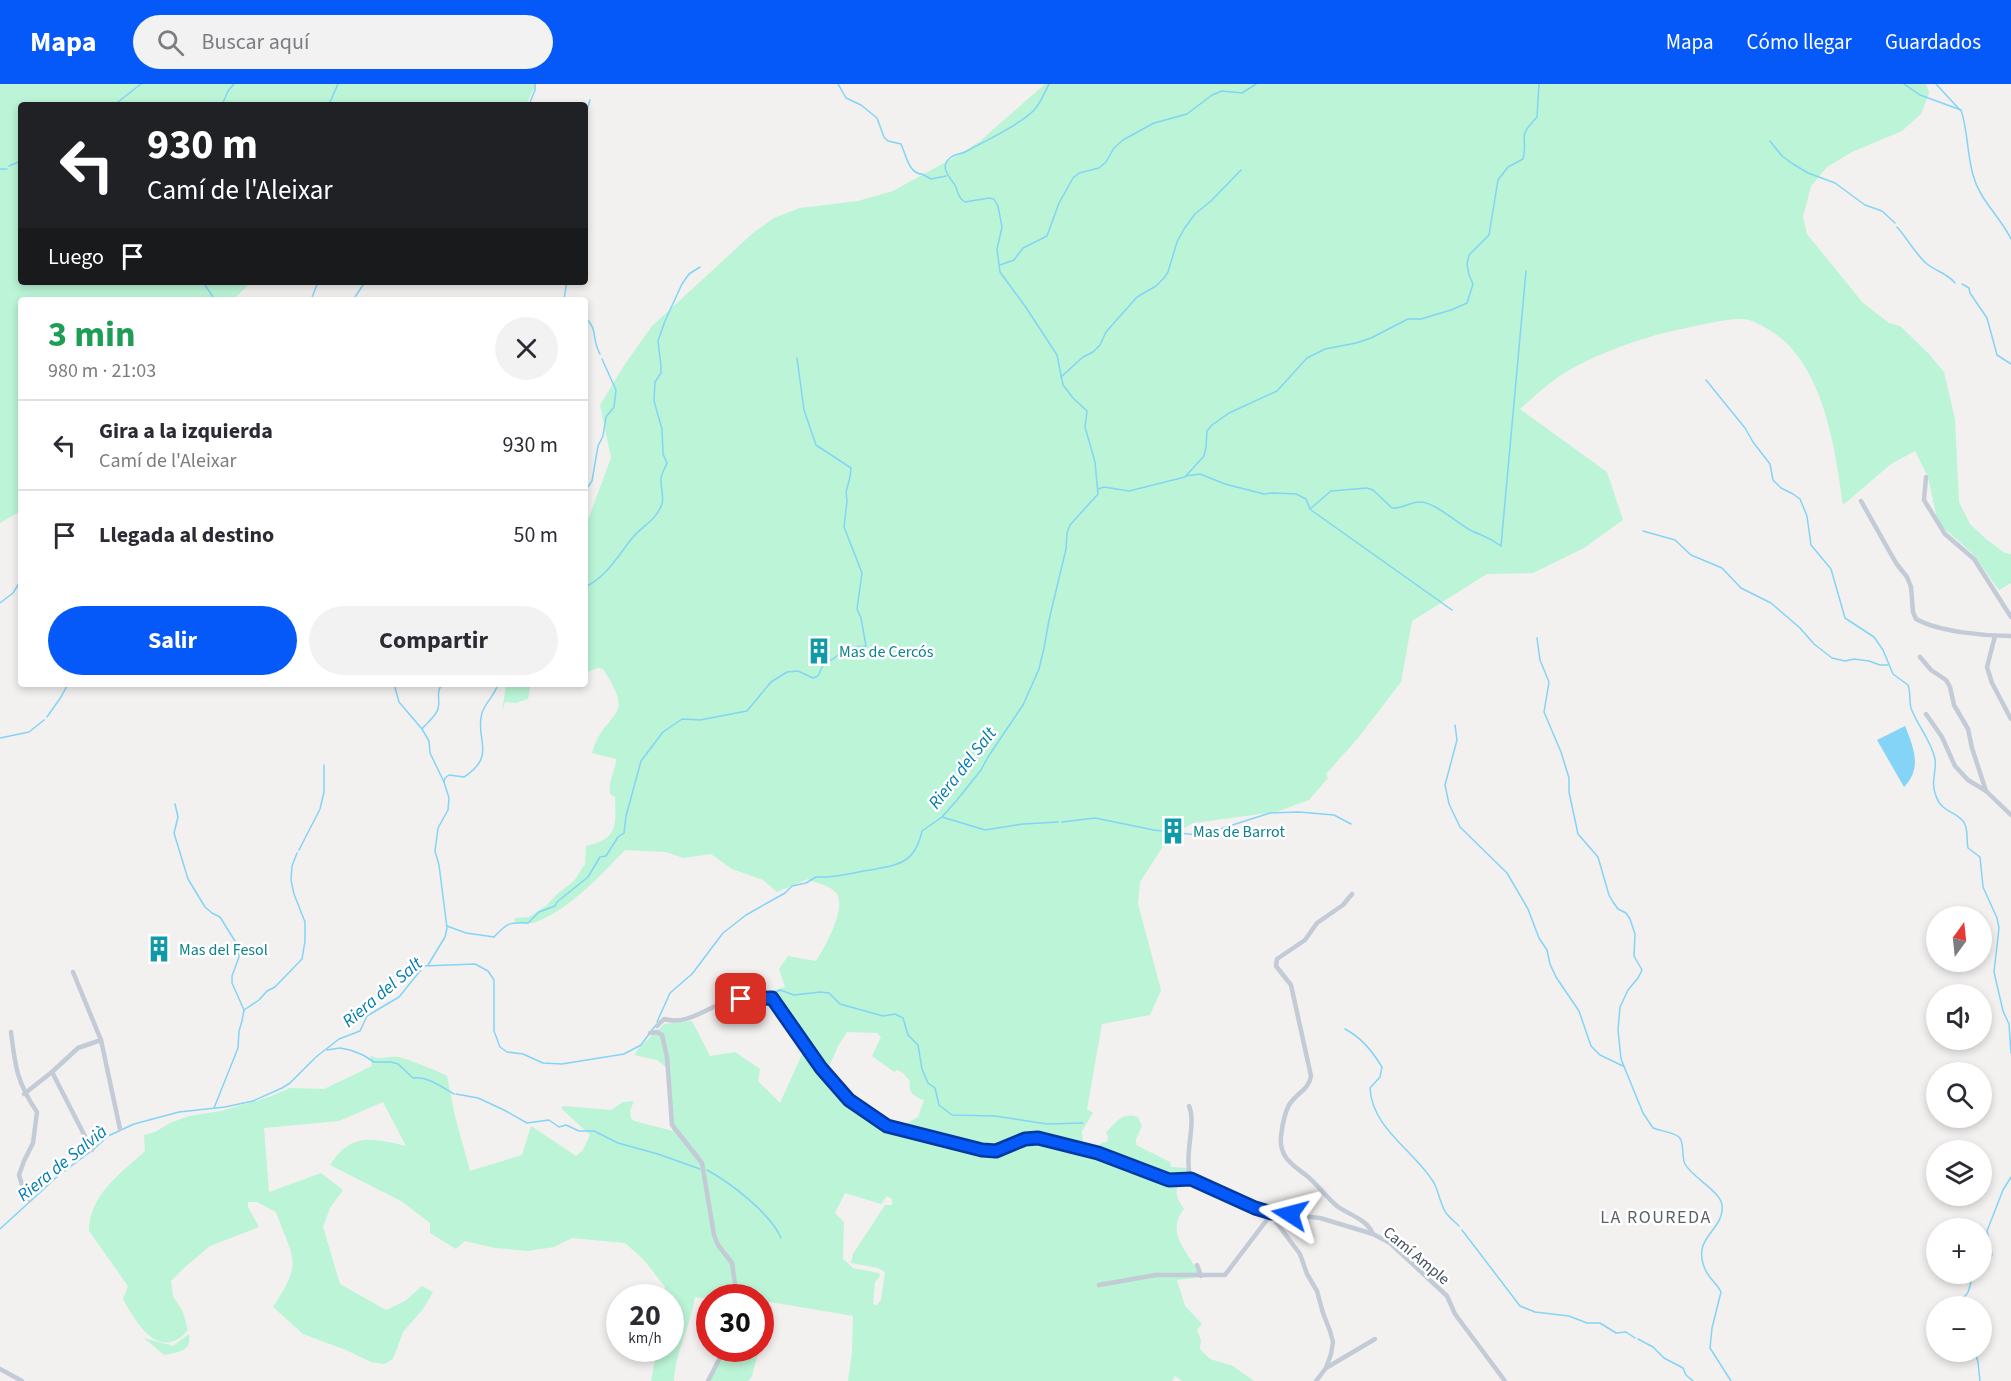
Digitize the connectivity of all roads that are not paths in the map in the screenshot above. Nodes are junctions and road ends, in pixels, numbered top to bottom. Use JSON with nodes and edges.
{"nodes":[{"id":1,"x":1926,"y":477,"type":"dead end"},
{"id":2,"x":1861,"y":501,"type":"dead end"},
{"id":3,"x":2011,"y":618,"type":"edge"},
{"id":4,"x":1995,"y":636,"type":"junction"},
{"id":5,"x":2011,"y":636,"type":"edge"},
{"id":6,"x":1920,"y":657,"type":"dead end"},
{"id":7,"x":1926,"y":714,"type":"dead end"},
{"id":8,"x":2011,"y":719,"type":"edge"},
{"id":9,"x":1986,"y":791,"type":"junction"},
{"id":10,"x":2011,"y":815,"type":"edge"},
{"id":11,"x":1352,"y":894,"type":"dead end"},
{"id":12,"x":73,"y":972,"type":"dead end"},
{"id":13,"x":657,"y":1026,"type":"dead end"},
{"id":14,"x":11,"y":1032,"type":"dead end"},
{"id":15,"x":650,"y":1033,"type":"dead end"},
{"id":16,"x":101,"y":1040,"type":"junction"},
{"id":17,"x":52,"y":1072,"type":"junction"},
{"id":18,"x":24,"y":1094,"type":"junction"},
{"id":19,"x":1191,"y":1107,"type":"dead end"},
{"id":20,"x":120,"y":1129,"type":"dead end"},
{"id":21,"x":92,"y":1150,"type":"dead end"},
{"id":22,"x":1191,"y":1179,"type":"junction"},
{"id":23,"x":30,"y":1200,"type":"dead end"},
{"id":24,"x":1272,"y":1213,"type":"junction"},
{"id":25,"x":1373,"y":1234,"type":"junction"},
{"id":26,"x":1197,"y":1265,"type":"dead end"},
{"id":27,"x":1201,"y":1276,"type":"junction"},
{"id":28,"x":735,"y":1284,"type":"edge"},
{"id":29,"x":1099,"y":1285,"type":"dead end"},
{"id":30,"x":1375,"y":1339,"type":"dead end"},
{"id":31,"x":718,"y":1362,"type":"edge"},
{"id":32,"x":1326,"y":1368,"type":"junction"},
{"id":33,"x":0,"y":1369,"type":"edge"},
{"id":34,"x":22,"y":1381,"type":"edge"},
{"id":35,"x":708,"y":1381,"type":"edge"},
{"id":36,"x":1316,"y":1381,"type":"edge"},
{"id":37,"x":1505,"y":1381,"type":"edge"}],
"edges":[{"from":1,"to":3,"type":"street"},
{"from":2,"to":4,"type":"street"},
{"from":4,"to":5,"type":"street"},
{"from":4,"to":8,"type":"street"},
{"from":6,"to":9,"type":"street"},
{"from":7,"to":9,"type":"street"},
{"from":9,"to":10,"type":"street"},
{"from":11,"to":25,"type":"street"},
{"from":12,"to":16,"type":"street"},
{"from":13,"to":22,"type":"street"},
{"from":14,"to":18,"type":"street"},
{"from":15,"to":28,"type":"street"},
{"from":16,"to":17,"type":"street"},
{"from":16,"to":20,"type":"street"},
{"from":17,"to":18,"type":"street"},
{"from":17,"to":21,"type":"street"},
{"from":18,"to":23,"type":"street"},
{"from":19,"to":22,"type":"street"},
{"from":22,"to":24,"type":"street","name":"Camí Ample"},
{"from":24,"to":25,"type":"street","name":"Camí Ample"},
{"from":24,"to":27,"type":"street"},
{"from":24,"to":32,"type":"street"},
{"from":25,"to":37,"type":"street","name":"Camí Ample"},
{"from":26,"to":27,"type":"street"},
{"from":27,"to":29,"type":"street"},
{"from":30,"to":32,"type":"street"},
{"from":31,"to":35,"type":"street"},
{"from":32,"to":36,"type":"street"},
{"from":33,"to":34,"type":"street"}]}
